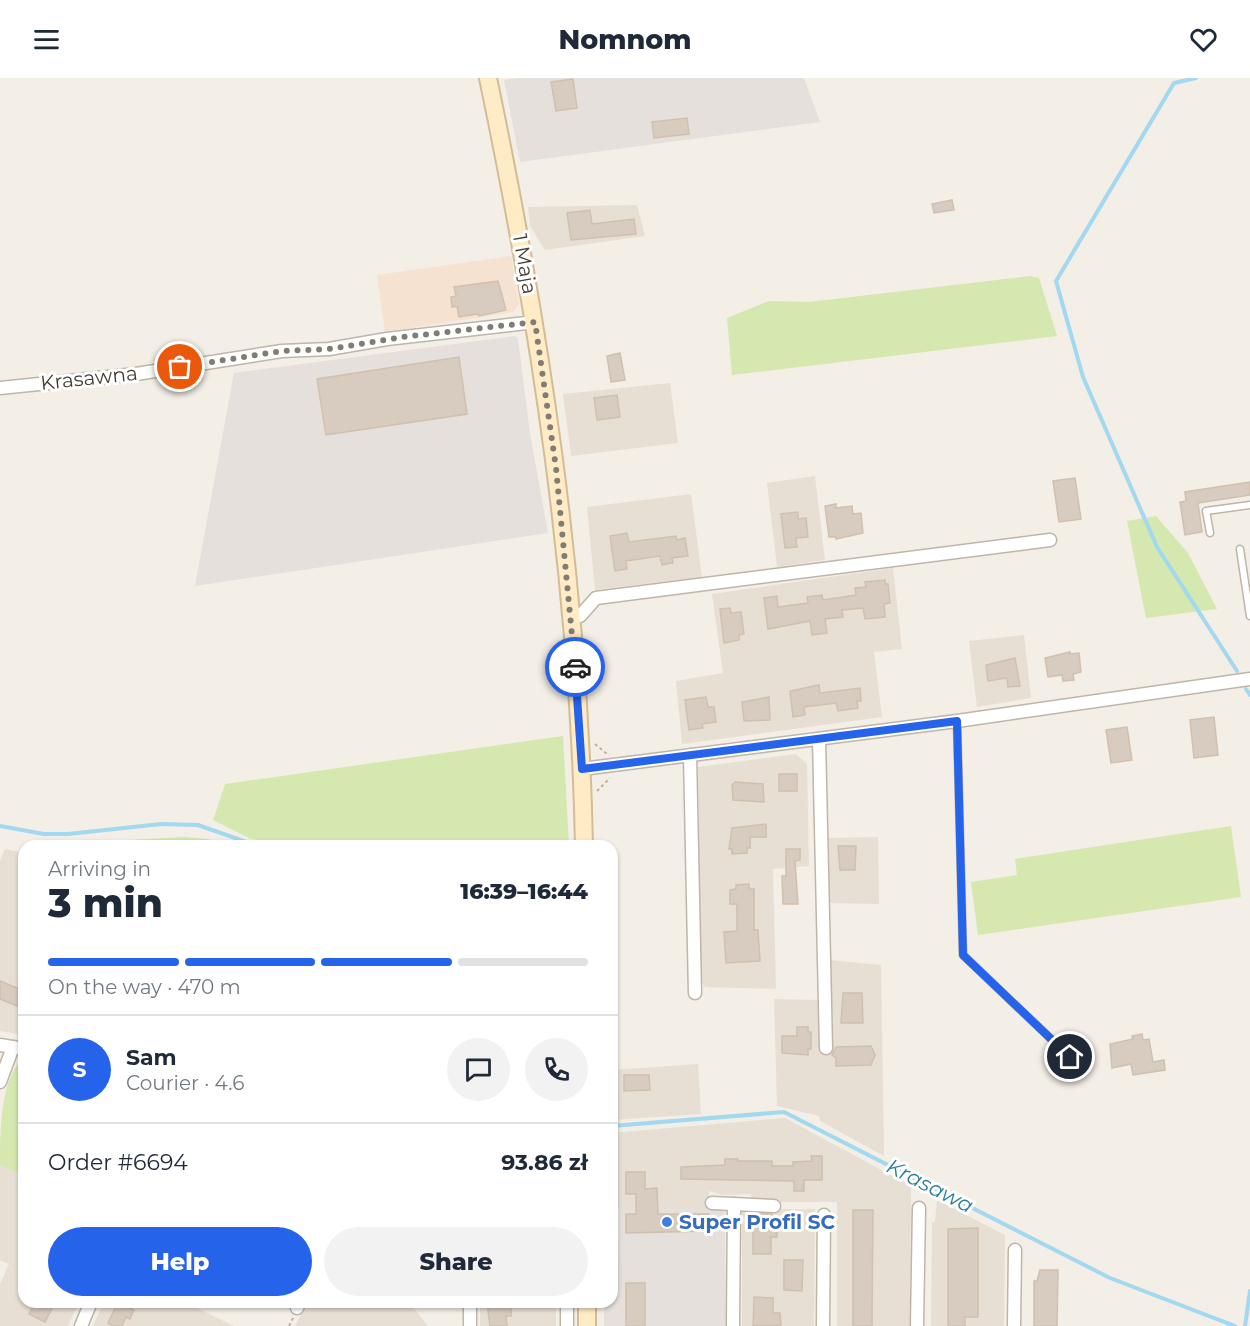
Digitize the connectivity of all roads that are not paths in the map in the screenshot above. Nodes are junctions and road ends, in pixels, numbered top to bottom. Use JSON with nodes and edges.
{"nodes":[{"id":1,"x":488,"y":78,"type":"edge"},
{"id":2,"x":535,"y":322,"type":"junction"},
{"id":3,"x":0,"y":388,"type":"edge"},
{"id":4,"x":1250,"y":505,"type":"edge"},
{"id":5,"x":1210,"y":533,"type":"dead end"},
{"id":6,"x":1050,"y":540,"type":"dead end"},
{"id":7,"x":1240,"y":549,"type":"dead end"},
{"id":8,"x":1250,"y":616,"type":"edge"},
{"id":9,"x":571,"y":617,"type":"junction"},
{"id":10,"x":1250,"y":679,"type":"edge"},
{"id":11,"x":957,"y":721,"type":"junction"},
{"id":12,"x":819,"y":739,"type":"junction"},
{"id":13,"x":690,"y":755,"type":"junction"},
{"id":14,"x":582,"y":769,"type":"junction"},
{"id":15,"x":584,"y":840,"type":"edge"},
{"id":16,"x":695,"y":993,"type":"dead end"},
{"id":17,"x":0,"y":1045,"type":"edge"},
{"id":18,"x":18,"y":1048,"type":"edge"},
{"id":19,"x":826,"y":1048,"type":"dead end"},
{"id":20,"x":18,"y":1050,"type":"edge"},
{"id":21,"x":1070,"y":1057,"type":"dead end"},
{"id":22,"x":0,"y":1082,"type":"edge"},
{"id":23,"x":712,"y":1203,"type":"dead end"},
{"id":24,"x":734,"y":1204,"type":"junction"},
{"id":25,"x":774,"y":1206,"type":"dead end"},
{"id":26,"x":919,"y":1208,"type":"dead end"},
{"id":27,"x":824,"y":1215,"type":"dead end"},
{"id":28,"x":1015,"y":1250,"type":"dead end"},
{"id":29,"x":88,"y":1308,"type":"edge"},
{"id":30,"x":470,"y":1308,"type":"edge"},
{"id":31,"x":567,"y":1308,"type":"edge"},
{"id":32,"x":587,"y":1308,"type":"edge"},
{"id":33,"x":81,"y":1326,"type":"edge"},
{"id":34,"x":470,"y":1326,"type":"edge"},
{"id":35,"x":567,"y":1326,"type":"edge"},
{"id":36,"x":587,"y":1326,"type":"edge"},
{"id":37,"x":733,"y":1326,"type":"edge"},
{"id":38,"x":823,"y":1326,"type":"edge"},
{"id":39,"x":917,"y":1326,"type":"edge"},
{"id":40,"x":1014,"y":1326,"type":"edge"}],
"edges":[{"from":1,"to":2,"type":"main road","name":"1 Maja"},
{"from":2,"to":3,"type":"street","name":"Krasawna"},
{"from":2,"to":9,"type":"main road","name":"1 Maja"},
{"from":4,"to":5,"type":"lane"},
{"from":6,"to":9,"type":"street"},
{"from":7,"to":8,"type":"lane"},
{"from":9,"to":14,"type":"main road","name":"1 Maja"},
{"from":10,"to":11,"type":"street"},
{"from":11,"to":12,"type":"street"},
{"from":11,"to":21,"type":"lane"},
{"from":12,"to":13,"type":"street"},
{"from":12,"to":19,"type":"street"},
{"from":13,"to":14,"type":"street"},
{"from":13,"to":16,"type":"street"},
{"from":14,"to":15,"type":"main road","name":"1 Maja"},
{"from":17,"to":18,"type":"street"},
{"from":20,"to":22,"type":"street"},
{"from":23,"to":24,"type":"street"},
{"from":24,"to":25,"type":"street"},
{"from":24,"to":37,"type":"street"},
{"from":26,"to":39,"type":"street"},
{"from":27,"to":38,"type":"street"},
{"from":28,"to":40,"type":"street"},
{"from":29,"to":33,"type":"street"},
{"from":30,"to":34,"type":"street"},
{"from":31,"to":35,"type":"street"},
{"from":32,"to":36,"type":"main road"}]}
